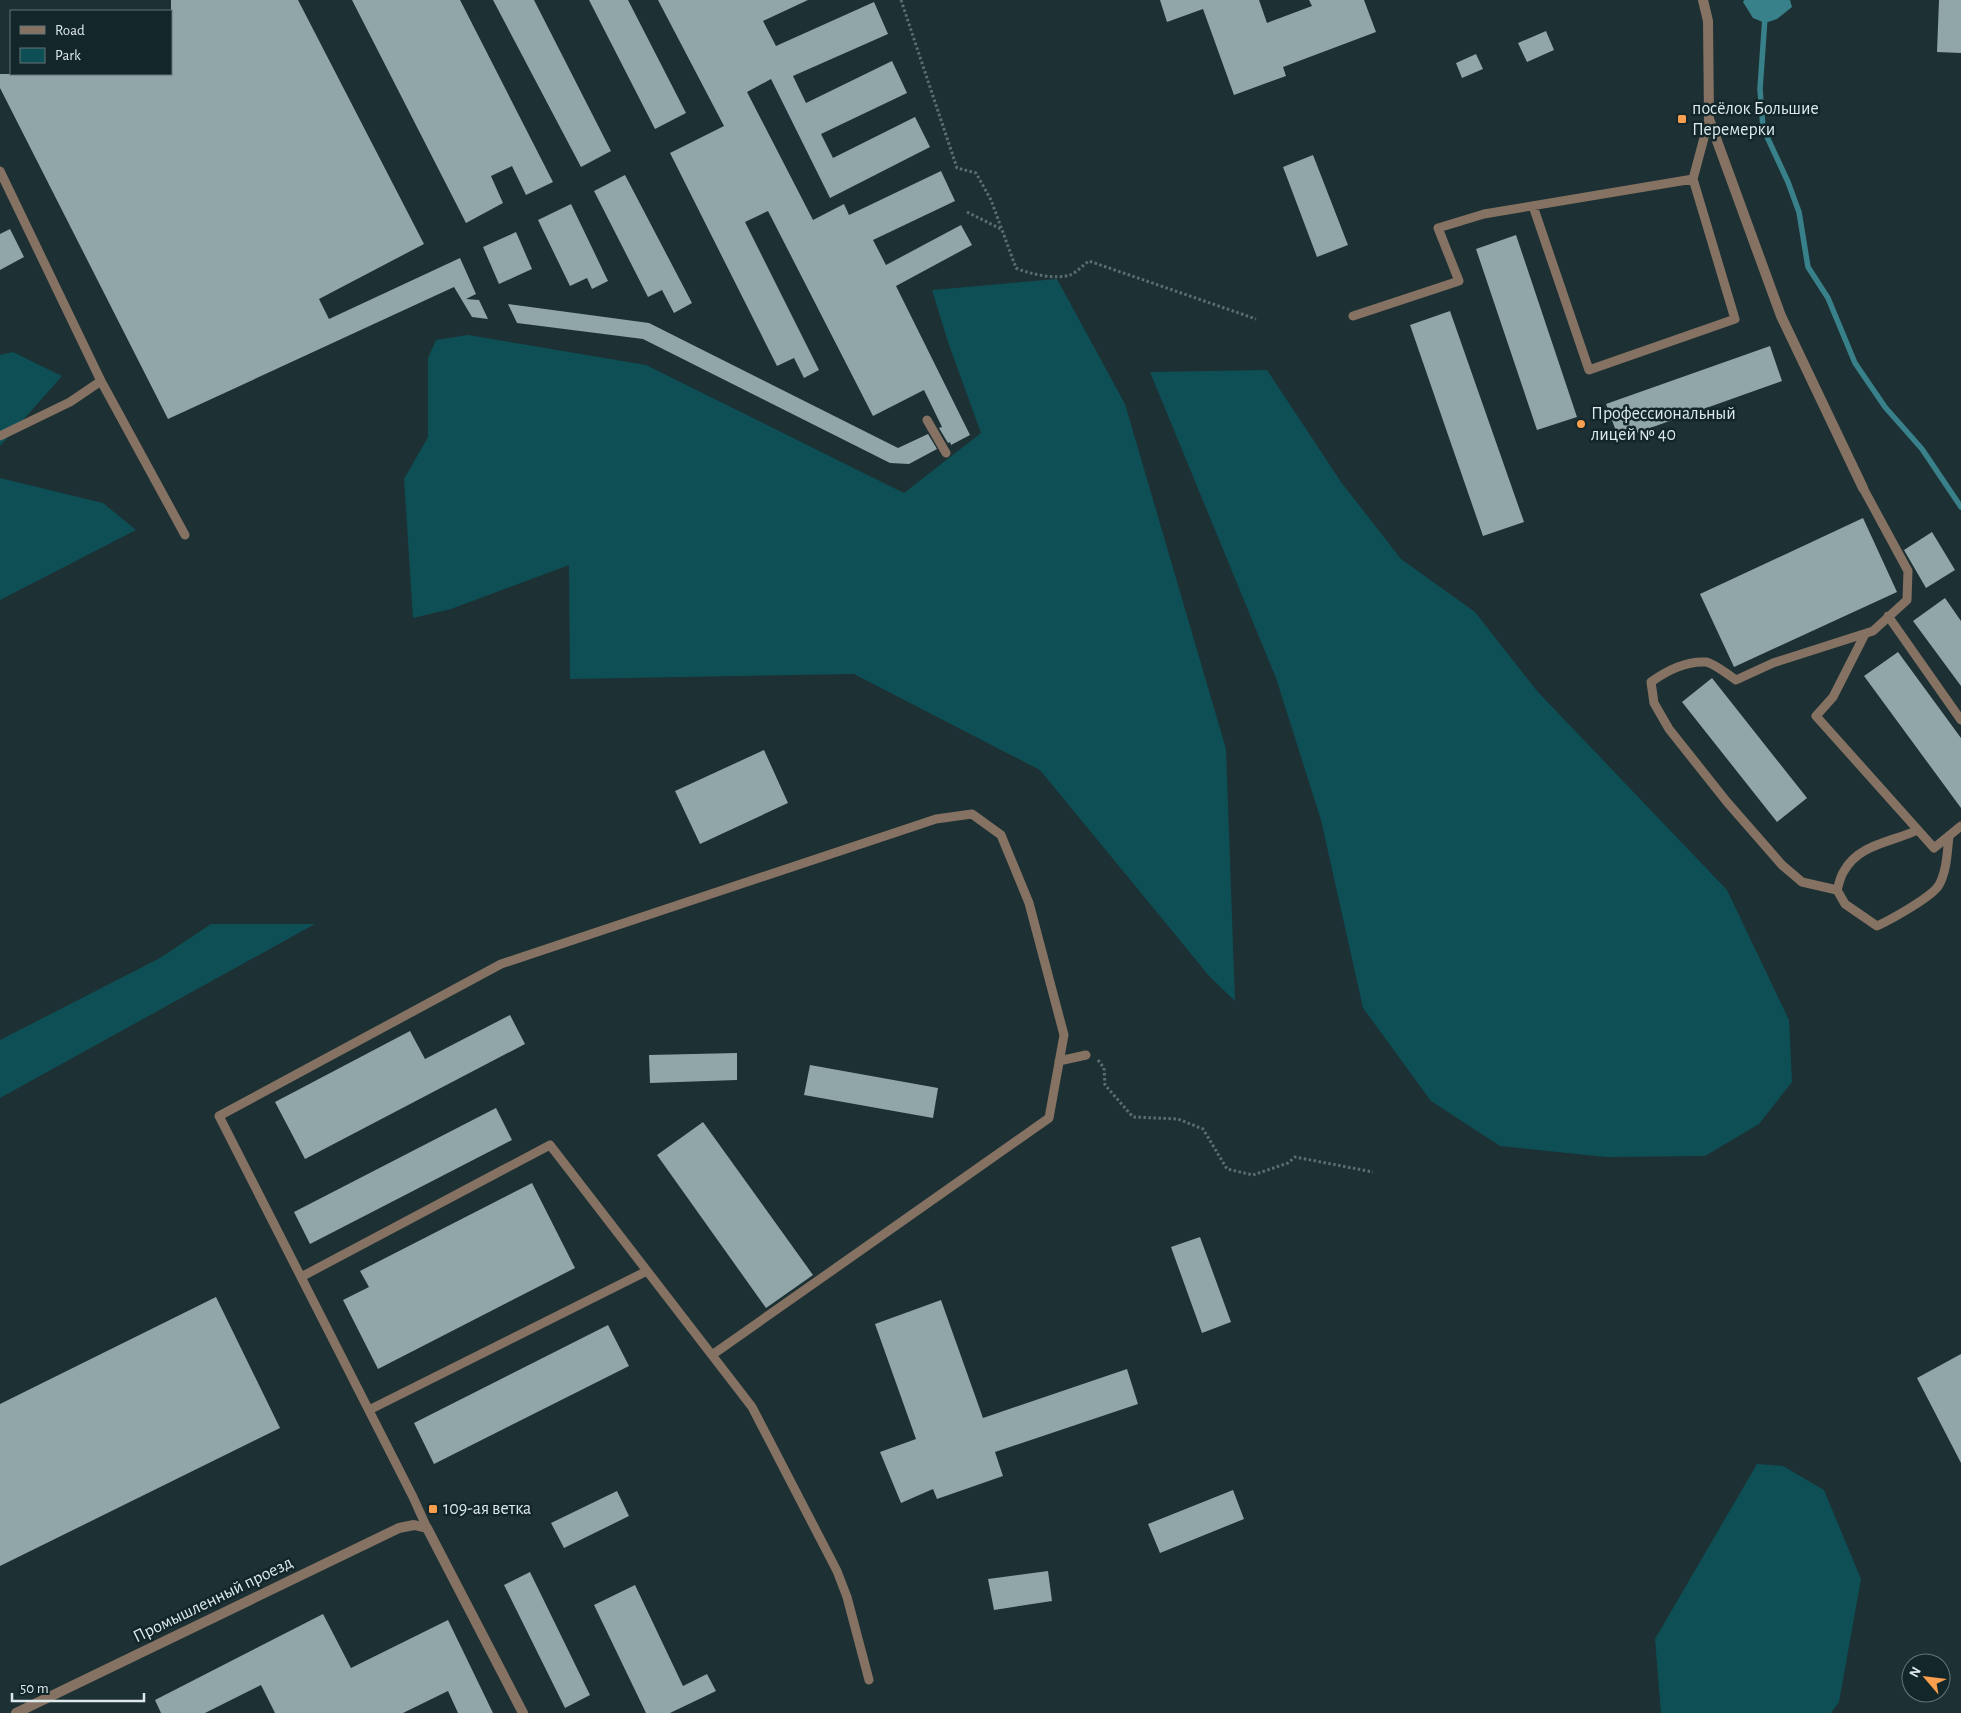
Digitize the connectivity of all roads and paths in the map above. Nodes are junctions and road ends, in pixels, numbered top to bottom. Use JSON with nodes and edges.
{"nodes":[{"id":1,"x":901,"y":0,"type":"edge"},
{"id":2,"x":1703,"y":0,"type":"edge"},
{"id":3,"x":1709,"y":119,"type":"junction"},
{"id":4,"x":0,"y":171,"type":"edge"},
{"id":5,"x":1693,"y":180,"type":"junction"},
{"id":6,"x":1533,"y":206,"type":"junction"},
{"id":7,"x":967,"y":212,"type":"dead end"},
{"id":8,"x":1001,"y":229,"type":"junction"},
{"id":9,"x":1352,"y":316,"type":"dead end"},
{"id":10,"x":1256,"y":319,"type":"dead end"},
{"id":11,"x":100,"y":381,"type":"junction"},
{"id":12,"x":927,"y":420,"type":"dead end"},
{"id":13,"x":0,"y":436,"type":"edge"},
{"id":14,"x":946,"y":453,"type":"dead end"},
{"id":15,"x":1863,"y":488,"type":"joint"},
{"id":16,"x":185,"y":535,"type":"dead end"},
{"id":17,"x":1888,"y":616,"type":"junction"},
{"id":18,"x":1865,"y":634,"type":"junction"},
{"id":19,"x":1961,"y":720,"type":"edge"},
{"id":20,"x":1961,"y":826,"type":"edge"},
{"id":21,"x":1918,"y":830,"type":"junction"},
{"id":22,"x":1949,"y":836,"type":"junction"},
{"id":23,"x":1837,"y":890,"type":"junction"},
{"id":24,"x":1086,"y":1055,"type":"joint"},
{"id":25,"x":1059,"y":1061,"type":"junction"},
{"id":26,"x":1373,"y":1172,"type":"dead end"},
{"id":27,"x":648,"y":1271,"type":"junction"},
{"id":28,"x":301,"y":1277,"type":"junction"},
{"id":29,"x":712,"y":1355,"type":"junction"},
{"id":30,"x":369,"y":1410,"type":"junction"},
{"id":31,"x":427,"y":1528,"type":"junction"},
{"id":32,"x":869,"y":1680,"type":"dead end"},
{"id":33,"x":16,"y":1713,"type":"edge"},
{"id":34,"x":523,"y":1713,"type":"edge"}],
"edges":[{"from":1,"to":8,"type":"path"},
{"from":2,"to":3,"type":"street"},
{"from":3,"to":5,"type":"lane"},
{"from":3,"to":15,"type":"street"},
{"from":4,"to":11,"type":"lane"},
{"from":5,"to":6,"type":"lane"},
{"from":5,"to":6,"type":"lane"},
{"from":6,"to":9,"type":"lane"},
{"from":7,"to":8,"type":"path"},
{"from":8,"to":10,"type":"path"},
{"from":11,"to":13,"type":"lane"},
{"from":11,"to":16,"type":"lane"},
{"from":12,"to":14,"type":"lane"},
{"from":15,"to":17,"type":"lane"},
{"from":17,"to":18,"type":"lane"},
{"from":17,"to":19,"type":"lane"},
{"from":18,"to":21,"type":"lane"},
{"from":18,"to":23,"type":"lane"},
{"from":20,"to":22,"type":"lane"},
{"from":21,"to":22,"type":"lane"},
{"from":21,"to":23,"type":"lane"},
{"from":22,"to":23,"type":"lane"},
{"from":24,"to":25,"type":"lane"},
{"from":24,"to":26,"type":"path"},
{"from":25,"to":28,"type":"lane"},
{"from":25,"to":29,"type":"lane"},
{"from":27,"to":28,"type":"lane"},
{"from":27,"to":29,"type":"lane"},
{"from":27,"to":30,"type":"lane"},
{"from":28,"to":30,"type":"lane"},
{"from":29,"to":32,"type":"lane"},
{"from":30,"to":31,"type":"lane"},
{"from":31,"to":33,"type":"street","name":"Промышленный проезд"},
{"from":31,"to":34,"type":"street"}]}
